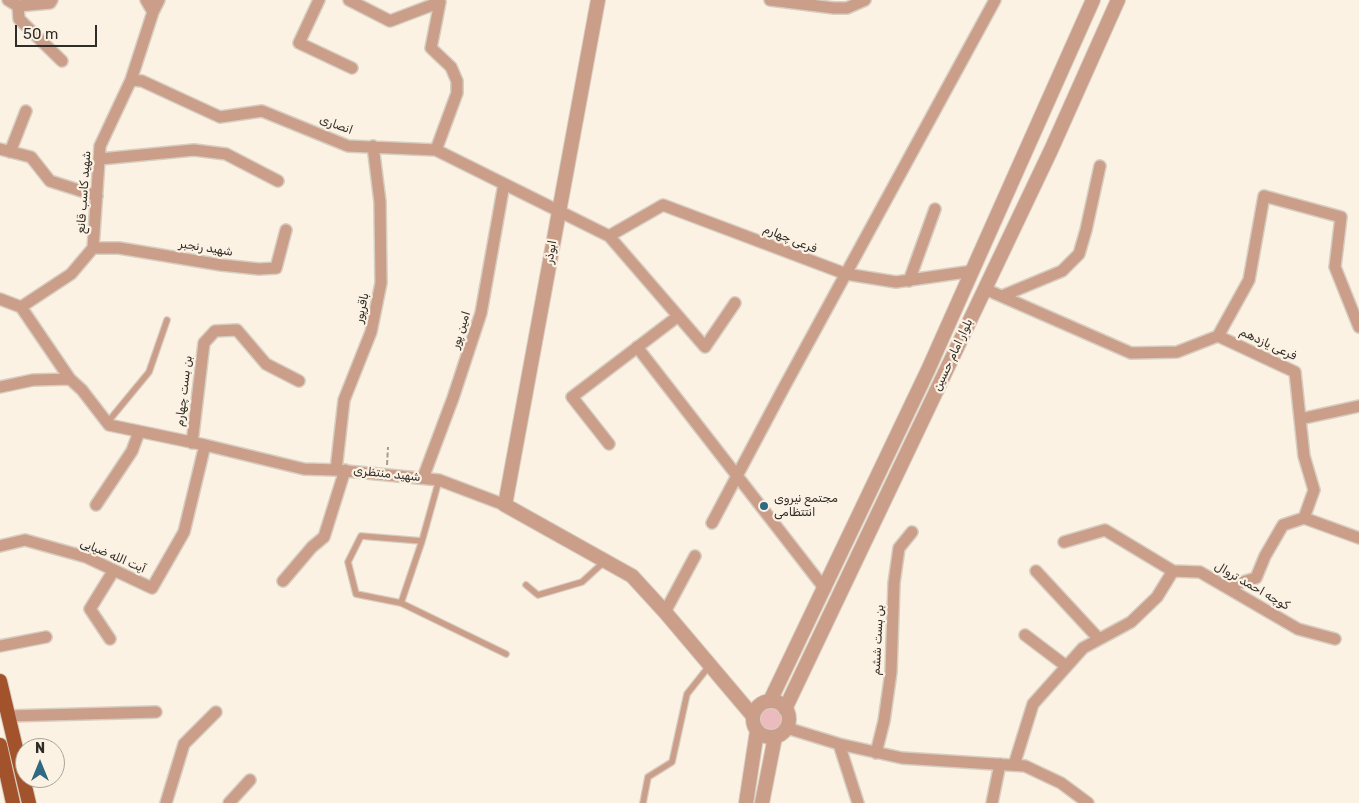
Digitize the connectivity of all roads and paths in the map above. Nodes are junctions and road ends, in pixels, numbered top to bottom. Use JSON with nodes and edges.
{"nodes":[{"id":1,"x":52,"y":0,"type":"edge"},
{"id":2,"x":146,"y":0,"type":"edge"},
{"id":3,"x":159,"y":0,"type":"edge"},
{"id":4,"x":319,"y":0,"type":"edge"},
{"id":5,"x":349,"y":0,"type":"edge"},
{"id":6,"x":598,"y":0,"type":"edge"},
{"id":7,"x":770,"y":0,"type":"edge"},
{"id":8,"x":865,"y":0,"type":"edge"},
{"id":9,"x":995,"y":0,"type":"edge"},
{"id":10,"x":1093,"y":0,"type":"edge"},
{"id":11,"x":1118,"y":0,"type":"edge"},
{"id":12,"x":13,"y":3,"type":"edge"},
{"id":13,"x":153,"y":12,"type":"junction"},
{"id":14,"x":62,"y":61,"type":"dead end"},
{"id":15,"x":352,"y":68,"type":"dead end"},
{"id":16,"x":131,"y":80,"type":"junction"},
{"id":17,"x":26,"y":111,"type":"dead end"},
{"id":18,"x":373,"y":146,"type":"junction"},
{"id":19,"x":436,"y":150,"type":"junction"},
{"id":20,"x":5,"y":151,"type":"edge"},
{"id":21,"x":100,"y":159,"type":"junction"},
{"id":22,"x":1100,"y":166,"type":"dead end"},
{"id":23,"x":278,"y":181,"type":"dead end"},
{"id":24,"x":504,"y":184,"type":"junction"},
{"id":25,"x":97,"y":196,"type":"junction"},
{"id":26,"x":935,"y":209,"type":"dead end"},
{"id":27,"x":559,"y":211,"type":"junction"},
{"id":28,"x":286,"y":230,"type":"dead end"},
{"id":29,"x":609,"y":236,"type":"junction"},
{"id":30,"x":93,"y":248,"type":"junction"},
{"id":31,"x":973,"y":271,"type":"junction"},
{"id":32,"x":846,"y":274,"type":"junction"},
{"id":33,"x":910,"y":281,"type":"junction"},
{"id":34,"x":985,"y":289,"type":"junction"},
{"id":35,"x":1002,"y":296,"type":"junction"},
{"id":36,"x":0,"y":299,"type":"edge"},
{"id":37,"x":735,"y":303,"type":"dead end"},
{"id":38,"x":21,"y":306,"type":"junction"},
{"id":39,"x":677,"y":317,"type":"junction"},
{"id":40,"x":167,"y":320,"type":"dead end"},
{"id":41,"x":1359,"y":327,"type":"edge"},
{"id":42,"x":1218,"y":336,"type":"junction"},
{"id":43,"x":637,"y":348,"type":"junction"},
{"id":44,"x":70,"y":379,"type":"junction"},
{"id":45,"x":299,"y":381,"type":"dead end"},
{"id":46,"x":0,"y":387,"type":"edge"},
{"id":47,"x":1359,"y":406,"type":"edge"},
{"id":48,"x":1300,"y":419,"type":"junction"},
{"id":49,"x":107,"y":424,"type":"junction"},
{"id":50,"x":139,"y":432,"type":"junction"},
{"id":51,"x":192,"y":443,"type":"junction"},
{"id":52,"x":608,"y":444,"type":"dead end"},
{"id":53,"x":205,"y":445,"type":"junction"},
{"id":54,"x":388,"y":447,"type":"dead end"},
{"id":55,"x":340,"y":470,"type":"junction"},
{"id":56,"x":387,"y":475,"type":"junction"},
{"id":57,"x":737,"y":477,"type":"junction"},
{"id":58,"x":423,"y":478,"type":"junction"},
{"id":59,"x":439,"y":480,"type":"junction"},
{"id":60,"x":96,"y":505,"type":"dead end"},
{"id":61,"x":505,"y":505,"type":"junction"},
{"id":62,"x":1304,"y":518,"type":"junction"},
{"id":63,"x":712,"y":524,"type":"dead end"},
{"id":64,"x":912,"y":532,"type":"dead end"},
{"id":65,"x":1359,"y":538,"type":"edge"},
{"id":66,"x":422,"y":541,"type":"junction"},
{"id":67,"x":1064,"y":542,"type":"dead end"},
{"id":68,"x":0,"y":546,"type":"edge"},
{"id":69,"x":695,"y":556,"type":"dead end"},
{"id":70,"x":605,"y":561,"type":"junction"},
{"id":71,"x":114,"y":570,"type":"junction"},
{"id":72,"x":1036,"y":570,"type":"dead end"},
{"id":73,"x":1173,"y":570,"type":"junction"},
{"id":74,"x":283,"y":581,"type":"dead end"},
{"id":75,"x":526,"y":585,"type":"dead end"},
{"id":76,"x":1226,"y":587,"type":"junction"},
{"id":77,"x":825,"y":589,"type":"junction"},
{"id":78,"x":401,"y":603,"type":"junction"},
{"id":79,"x":666,"y":612,"type":"junction"},
{"id":80,"x":1025,"y":635,"type":"dead end"},
{"id":81,"x":46,"y":638,"type":"dead end"},
{"id":82,"x":110,"y":639,"type":"dead end"},
{"id":83,"x":1099,"y":639,"type":"junction"},
{"id":84,"x":1335,"y":639,"type":"dead end"},
{"id":85,"x":0,"y":646,"type":"edge"},
{"id":86,"x":506,"y":654,"type":"dead end"},
{"id":87,"x":710,"y":665,"type":"junction"},
{"id":88,"x":1066,"y":666,"type":"junction"},
{"id":89,"x":0,"y":681,"type":"edge"},
{"id":90,"x":770,"y":701,"type":"junction"},
{"id":91,"x":785,"y":709,"type":"junction"},
{"id":92,"x":156,"y":712,"type":"dead end"},
{"id":93,"x":216,"y":712,"type":"dead end"},
{"id":94,"x":8,"y":716,"type":"junction"},
{"id":95,"x":753,"y":716,"type":"junction"},
{"id":96,"x":786,"y":728,"type":"junction"},
{"id":97,"x":757,"y":731,"type":"junction"},
{"id":98,"x":775,"y":737,"type":"junction"},
{"id":99,"x":839,"y":744,"type":"junction"},
{"id":100,"x":0,"y":745,"type":"edge"},
{"id":101,"x":876,"y":753,"type":"junction"},
{"id":102,"x":1000,"y":764,"type":"junction"},
{"id":103,"x":1014,"y":765,"type":"junction"},
{"id":104,"x":250,"y":780,"type":"dead end"},
{"id":105,"x":1076,"y":799,"type":"edge"},
{"id":106,"x":13,"y":803,"type":"edge"},
{"id":107,"x":29,"y":803,"type":"edge"},
{"id":108,"x":166,"y":803,"type":"edge"},
{"id":109,"x":229,"y":803,"type":"edge"},
{"id":110,"x":643,"y":803,"type":"edge"},
{"id":111,"x":746,"y":803,"type":"edge"},
{"id":112,"x":762,"y":803,"type":"edge"},
{"id":113,"x":858,"y":803,"type":"edge"},
{"id":114,"x":992,"y":803,"type":"edge"},
{"id":115,"x":1088,"y":803,"type":"edge"}],
"edges":[{"from":1,"to":12,"type":"street"},
{"from":2,"to":13,"type":"street"},
{"from":3,"to":13,"type":"street","name":"شهید کاسب قانع"},
{"from":4,"to":15,"type":"street"},
{"from":5,"to":19,"type":"street"},
{"from":6,"to":27,"type":"street","name":"ابوذر"},
{"from":7,"to":8,"type":"street"},
{"from":9,"to":32,"type":"street"},
{"from":10,"to":31,"type":"street","name":"بلوار امام حسین"},
{"from":11,"to":34,"type":"street","name":"بلوار امام حسین"},
{"from":12,"to":14,"type":"street"},
{"from":13,"to":16,"type":"street","name":"شهید کاسب قانع"},
{"from":16,"to":18,"type":"street","name":"انصاری"},
{"from":16,"to":21,"type":"street","name":"شهید کاسب قانع"},
{"from":17,"to":20,"type":"street"},
{"from":18,"to":19,"type":"street","name":"انصاری"},
{"from":18,"to":55,"type":"street","name":"باقرپور"},
{"from":19,"to":24,"type":"street","name":"انصاری"},
{"from":20,"to":25,"type":"street"},
{"from":21,"to":23,"type":"street"},
{"from":21,"to":25,"type":"street","name":"شهید کاسب قانع"},
{"from":22,"to":35,"type":"street"},
{"from":24,"to":27,"type":"street","name":"انصاری"},
{"from":24,"to":58,"type":"street","name":"امین پور"},
{"from":25,"to":30,"type":"street","name":"شهید کاسب قانع"},
{"from":26,"to":33,"type":"street"},
{"from":27,"to":29,"type":"street","name":"انصاری"},
{"from":27,"to":61,"type":"street","name":"ابوذر"},
{"from":28,"to":30,"type":"street","name":"شهید رنجبر"},
{"from":29,"to":32,"type":"street","name":"فرعی چهارم"},
{"from":29,"to":39,"type":"street"},
{"from":30,"to":38,"type":"street","name":"شهید کاسب قانع"},
{"from":31,"to":33,"type":"street","name":"فرعی چهارم"},
{"from":31,"to":77,"type":"street","name":"بلوار امام حسین"},
{"from":32,"to":33,"type":"street","name":"فرعی چهارم"},
{"from":32,"to":57,"type":"street"},
{"from":34,"to":35,"type":"street"},
{"from":34,"to":91,"type":"street","name":"بلوار امام حسین"},
{"from":35,"to":42,"type":"street"},
{"from":36,"to":38,"type":"street"},
{"from":37,"to":39,"type":"street"},
{"from":38,"to":44,"type":"street"},
{"from":39,"to":43,"type":"street"},
{"from":40,"to":49,"type":"lane"},
{"from":41,"to":42,"type":"street"},
{"from":42,"to":48,"type":"street","name":"فرعی یازدهم"},
{"from":43,"to":52,"type":"street"},
{"from":43,"to":57,"type":"street"},
{"from":44,"to":46,"type":"street"},
{"from":44,"to":49,"type":"street"},
{"from":45,"to":51,"type":"street","name":"بن بست چهارم"},
{"from":47,"to":48,"type":"street"},
{"from":48,"to":62,"type":"street","name":"فرعی یازدهم"},
{"from":49,"to":50,"type":"street","name":"شهید منتظری"},
{"from":50,"to":51,"type":"street","name":"شهید منتظری"},
{"from":50,"to":60,"type":"street"},
{"from":51,"to":53,"type":"street","name":"شهید منتظری"},
{"from":53,"to":55,"type":"street","name":"شهید منتظری"},
{"from":53,"to":71,"type":"street","name":"آیت الله ضیایی"},
{"from":54,"to":56,"type":"path"},
{"from":55,"to":56,"type":"street","name":"شهید منتظری"},
{"from":55,"to":74,"type":"street","name":"باقرپور"},
{"from":56,"to":58,"type":"street","name":"شهید منتظری"},
{"from":57,"to":63,"type":"street"},
{"from":57,"to":77,"type":"street"},
{"from":58,"to":59,"type":"street","name":"شهید منتظری"},
{"from":59,"to":61,"type":"street","name":"شهید منتظری"},
{"from":59,"to":66,"type":"lane"},
{"from":61,"to":70,"type":"street","name":"شهید منتظری"},
{"from":62,"to":65,"type":"street"},
{"from":62,"to":76,"type":"street"},
{"from":64,"to":101,"type":"street","name":"بن بست ششم"},
{"from":66,"to":78,"type":"lane"},
{"from":66,"to":78,"type":"lane"},
{"from":67,"to":73,"type":"street"},
{"from":68,"to":71,"type":"street","name":"آیت الله ضیایی"},
{"from":69,"to":79,"type":"street"},
{"from":70,"to":75,"type":"lane"},
{"from":70,"to":79,"type":"street","name":"شهید منتظری"},
{"from":71,"to":82,"type":"street"},
{"from":72,"to":83,"type":"street"},
{"from":73,"to":76,"type":"street","name":"کوچه احمد تروال"},
{"from":73,"to":83,"type":"street"},
{"from":76,"to":84,"type":"street","name":"کوچه احمد تروال"},
{"from":77,"to":90,"type":"street","name":"بلوار امام حسین"},
{"from":78,"to":86,"type":"lane"},
{"from":79,"to":87,"type":"street","name":"شهید منتظری"},
{"from":80,"to":88,"type":"street"},
{"from":81,"to":85,"type":"street"},
{"from":83,"to":88,"type":"street"},
{"from":87,"to":95,"type":"street","name":"شهید منتظری"},
{"from":87,"to":110,"type":"lane"},
{"from":88,"to":103,"type":"street"},
{"from":89,"to":94,"type":"main road"},
{"from":90,"to":91,"type":"street"},
{"from":90,"to":95,"type":"street"},
{"from":91,"to":96,"type":"street"},
{"from":92,"to":94,"type":"street"},
{"from":93,"to":108,"type":"street"},
{"from":94,"to":107,"type":"main road"},
{"from":95,"to":97,"type":"street"},
{"from":96,"to":98,"type":"street"},
{"from":96,"to":99,"type":"street"},
{"from":97,"to":98,"type":"street"},
{"from":97,"to":111,"type":"street"},
{"from":98,"to":112,"type":"street"},
{"from":99,"to":101,"type":"street"},
{"from":99,"to":113,"type":"street"},
{"from":100,"to":106,"type":"main road"},
{"from":101,"to":102,"type":"street"},
{"from":102,"to":103,"type":"street"},
{"from":102,"to":114,"type":"street"},
{"from":103,"to":105,"type":"street"},
{"from":104,"to":109,"type":"street"},
{"from":105,"to":115,"type":"street"}]}
